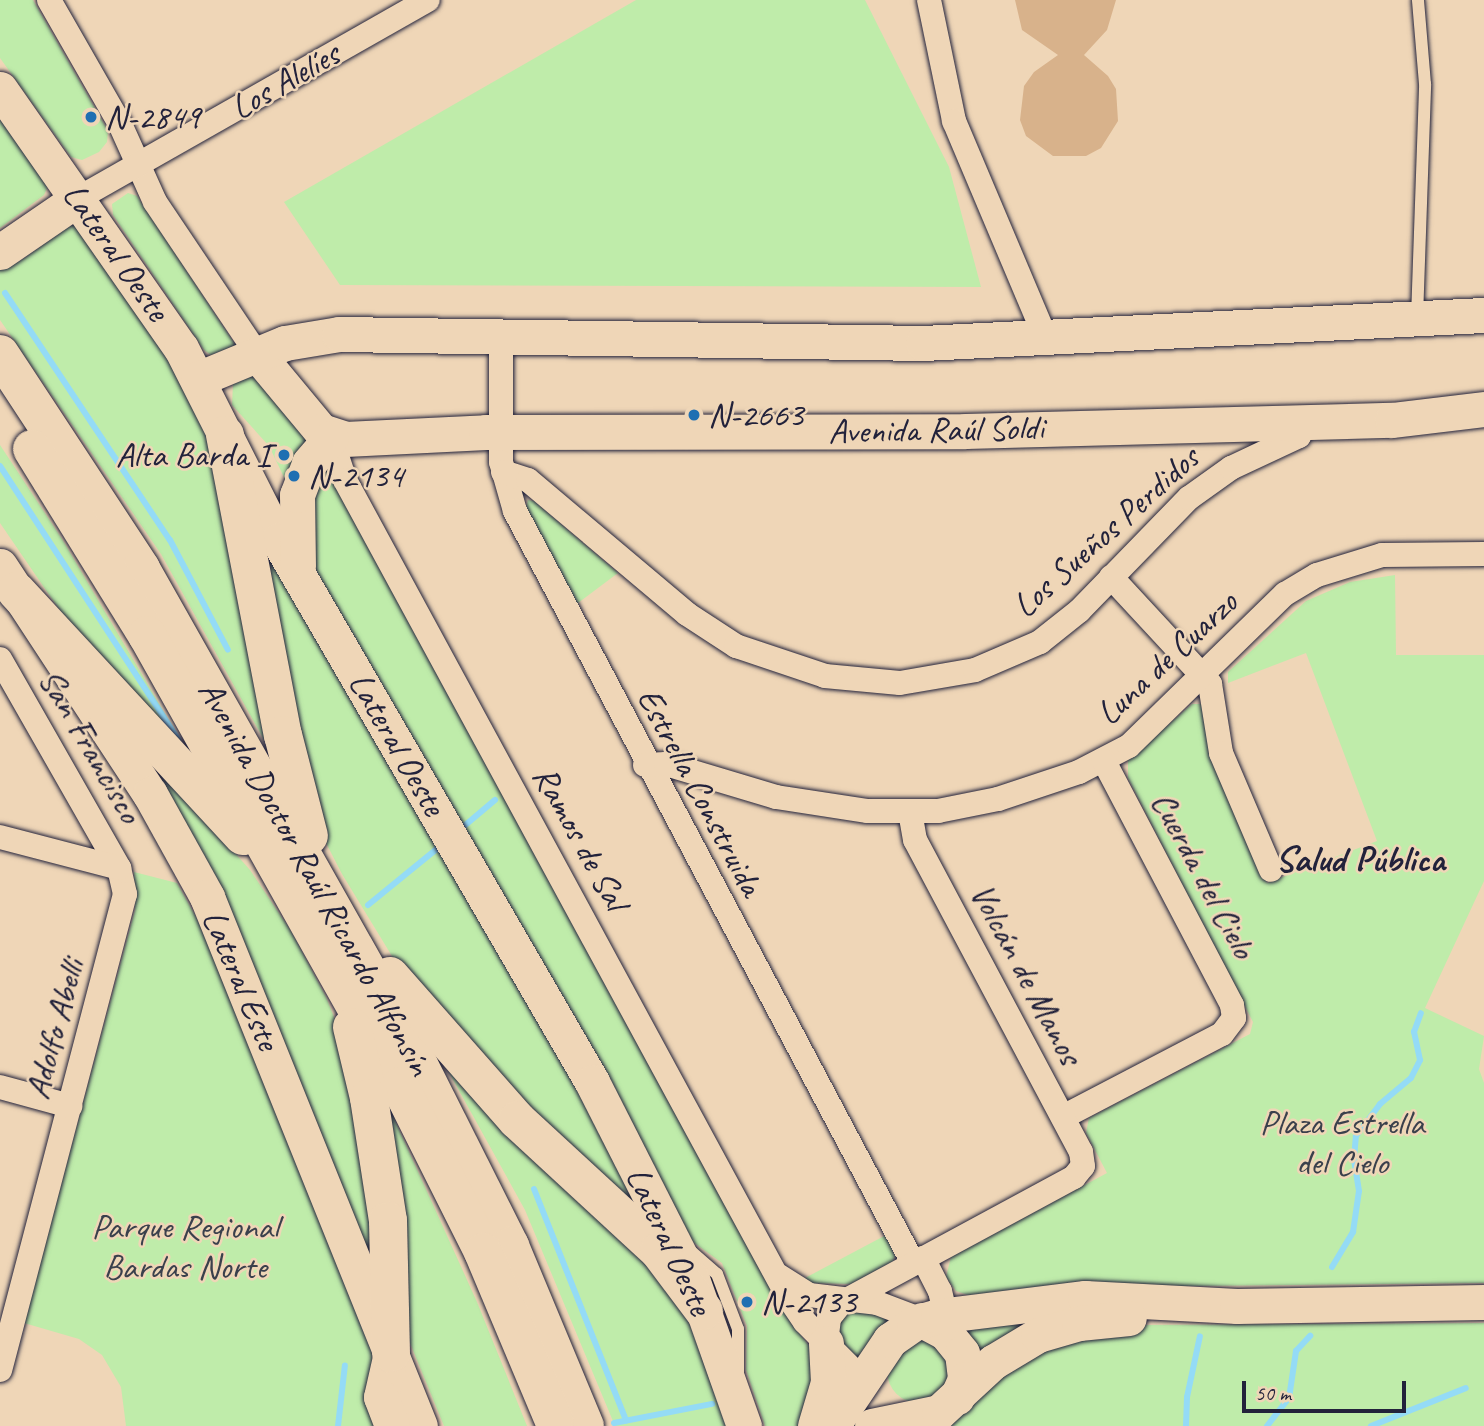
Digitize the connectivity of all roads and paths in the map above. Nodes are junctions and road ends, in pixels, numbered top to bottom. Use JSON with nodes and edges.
{"nodes":[{"id":1,"x":49,"y":0,"type":"edge"},
{"id":2,"x":428,"y":0,"type":"edge"},
{"id":3,"x":929,"y":0,"type":"edge"},
{"id":4,"x":1418,"y":0,"type":"edge"},
{"id":5,"x":0,"y":89,"type":"edge"},
{"id":6,"x":138,"y":165,"type":"junction"},
{"id":7,"x":79,"y":198,"type":"junction"},
{"id":8,"x":4,"y":249,"type":"edge"},
{"id":9,"x":1484,"y":315,"type":"edge"},
{"id":10,"x":1417,"y":318,"type":"junction"},
{"id":11,"x":501,"y":333,"type":"junction"},
{"id":12,"x":1046,"y":340,"type":"junction"},
{"id":13,"x":0,"y":354,"type":"edge"},
{"id":14,"x":257,"y":354,"type":"junction"},
{"id":15,"x":198,"y":379,"type":"junction"},
{"id":16,"x":0,"y":400,"type":"edge"},
{"id":17,"x":1484,"y":409,"type":"edge"},
{"id":18,"x":1307,"y":421,"type":"junction"},
{"id":19,"x":500,"y":432,"type":"junction"},
{"id":20,"x":225,"y":435,"type":"junction"},
{"id":21,"x":331,"y":438,"type":"junction"},
{"id":22,"x":503,"y":472,"type":"junction"},
{"id":23,"x":1484,"y":554,"type":"edge"},
{"id":24,"x":299,"y":577,"type":"junction"},
{"id":25,"x":1111,"y":578,"type":"junction"},
{"id":26,"x":8,"y":579,"type":"edge"},
{"id":27,"x":0,"y":659,"type":"edge"},
{"id":28,"x":1204,"y":676,"type":"junction"},
{"id":29,"x":1104,"y":761,"type":"junction"},
{"id":30,"x":645,"y":765,"type":"junction"},
{"id":31,"x":910,"y":813,"type":"junction"},
{"id":32,"x":0,"y":838,"type":"edge"},
{"id":33,"x":120,"y":868,"type":"junction"},
{"id":34,"x":1271,"y":870,"type":"dead end"},
{"id":35,"x":286,"y":883,"type":"junction"},
{"id":36,"x":331,"y":905,"type":"junction"},
{"id":37,"x":331,"y":962,"type":"junction"},
{"id":38,"x":0,"y":1087,"type":"edge"},
{"id":39,"x":70,"y":1106,"type":"junction"},
{"id":40,"x":1063,"y":1117,"type":"junction"},
{"id":41,"x":671,"y":1237,"type":"junction"},
{"id":42,"x":918,"y":1261,"type":"junction"},
{"id":43,"x":775,"y":1270,"type":"junction"},
{"id":44,"x":846,"y":1299,"type":"junction"},
{"id":45,"x":1484,"y":1302,"type":"edge"},
{"id":46,"x":1237,"y":1306,"type":"junction"},
{"id":47,"x":704,"y":1311,"type":"junction"},
{"id":48,"x":940,"y":1324,"type":"junction"},
{"id":49,"x":5,"y":1333,"type":"edge"},
{"id":50,"x":826,"y":1343,"type":"junction"},
{"id":51,"x":391,"y":1353,"type":"junction"},
{"id":52,"x":0,"y":1370,"type":"edge"},
{"id":53,"x":864,"y":1381,"type":"junction"},
{"id":54,"x":948,"y":1404,"type":"junction"},
{"id":55,"x":740,"y":1414,"type":"edge"},
{"id":56,"x":392,"y":1426,"type":"edge"},
{"id":57,"x":420,"y":1426,"type":"edge"},
{"id":58,"x":556,"y":1426,"type":"edge"},
{"id":59,"x":585,"y":1426,"type":"edge"},
{"id":60,"x":815,"y":1426,"type":"edge"},
{"id":61,"x":832,"y":1426,"type":"edge"},
{"id":62,"x":872,"y":1426,"type":"edge"}],
"edges":[{"from":1,"to":6,"type":"street"},
{"from":2,"to":6,"type":"street","name":"Los Alelíes"},
{"from":3,"to":12,"type":"street"},
{"from":4,"to":10,"type":"lane"},
{"from":5,"to":7,"type":"main road","name":"Lateral Oeste"},
{"from":6,"to":7,"type":"street","name":"Los Alelíes"},
{"from":6,"to":14,"type":"street"},
{"from":7,"to":8,"type":"main road","name":"Los Alelíes"},
{"from":7,"to":15,"type":"main road","name":"Lateral Oeste"},
{"from":9,"to":10,"type":"main road"},
{"from":10,"to":12,"type":"main road"},
{"from":11,"to":12,"type":"main road"},
{"from":11,"to":14,"type":"main road"},
{"from":11,"to":19,"type":"street","name":"Estrella Construida"},
{"from":13,"to":36,"type":"highway","name":"Avenida Doctor Raúl Ricardo Alfonsín"},
{"from":14,"to":15,"type":"main road"},
{"from":14,"to":21,"type":"main road"},
{"from":15,"to":20,"type":"main road","name":"Lateral Oeste"},
{"from":16,"to":35,"type":"highway","name":"Avenida Doctor Raúl Ricardo Alfonsín"},
{"from":17,"to":18,"type":"main road","name":"Avenida Raúl Soldi"},
{"from":18,"to":19,"type":"main road","name":"Avenida Raúl Soldi"},
{"from":18,"to":25,"type":"street","name":"Los Sueños Perdidos"},
{"from":19,"to":21,"type":"main road","name":"Avenida Raúl Soldi"},
{"from":19,"to":22,"type":"street","name":"Estrella Construida"},
{"from":20,"to":24,"type":"main road","name":"Lateral Oeste"},
{"from":20,"to":36,"type":"highway"},
{"from":21,"to":24,"type":"main road"},
{"from":21,"to":43,"type":"street","name":"Ramos de Sal"},
{"from":22,"to":25,"type":"street","name":"Los Sueños Perdidos"},
{"from":22,"to":30,"type":"street","name":"Estrella Construida"},
{"from":23,"to":28,"type":"street","name":"Luna de Cuarzo"},
{"from":24,"to":41,"type":"main road","name":"Lateral Oeste"},
{"from":25,"to":28,"type":"street","name":"Cuerda del Cielo"},
{"from":26,"to":35,"type":"highway"},
{"from":26,"to":51,"type":"main road","name":"Lateral Este"},
{"from":27,"to":33,"type":"street","name":"San Francisco"},
{"from":28,"to":29,"type":"street","name":"Luna de Cuarzo"},
{"from":28,"to":34,"type":"street","name":"Cuerda del Cielo"},
{"from":29,"to":31,"type":"street","name":"Luna de Cuarzo"},
{"from":29,"to":40,"type":"street","name":"Cuerda del Cielo"},
{"from":30,"to":31,"type":"street","name":"Luna de Cuarzo"},
{"from":30,"to":42,"type":"street","name":"Estrella Construida"},
{"from":31,"to":40,"type":"street","name":"Volcán de Manos"},
{"from":32,"to":33,"type":"street"},
{"from":33,"to":39,"type":"street","name":"Adolfo Abelli"},
{"from":35,"to":37,"type":"highway","name":"Avenida Doctor Raúl Ricardo Alfonsín"},
{"from":36,"to":47,"type":"highway"},
{"from":36,"to":59,"type":"highway","name":"Avenida Doctor Raúl Ricardo Alfonsín"},
{"from":37,"to":51,"type":"highway"},
{"from":37,"to":58,"type":"highway","name":"Avenida Doctor Raúl Ricardo Alfonsín"},
{"from":38,"to":39,"type":"street"},
{"from":39,"to":49,"type":"street","name":"Adolfo Abelli"},
{"from":40,"to":42,"type":"street","name":"Volcán de Manos"},
{"from":41,"to":47,"type":"main road","name":"Lateral Oeste"},
{"from":41,"to":55,"type":"lane"},
{"from":42,"to":44,"type":"street"},
{"from":42,"to":48,"type":"street","name":"Estrella Construida"},
{"from":43,"to":44,"type":"street","name":"Ramos de Sal"},
{"from":43,"to":50,"type":"street","name":"Ramos de Sal"},
{"from":44,"to":48,"type":"street","name":"Ramos de Sal"},
{"from":44,"to":50,"type":"street"},
{"from":45,"to":46,"type":"main road"},
{"from":46,"to":48,"type":"main road"},
{"from":46,"to":54,"type":"main road"},
{"from":47,"to":55,"type":"main road","name":"Lateral Oeste"},
{"from":48,"to":53,"type":"main road"},
{"from":48,"to":54,"type":"main road"},
{"from":49,"to":52,"type":"street","name":"Adolfo Abelli"},
{"from":50,"to":53,"type":"street","name":"Ramos de Sal"},
{"from":50,"to":60,"type":"main road"},
{"from":51,"to":56,"type":"main road"},
{"from":51,"to":57,"type":"main road","name":"Lateral Este"},
{"from":53,"to":54,"type":"main road"},
{"from":53,"to":61,"type":"main road"},
{"from":54,"to":62,"type":"main road"}]}
